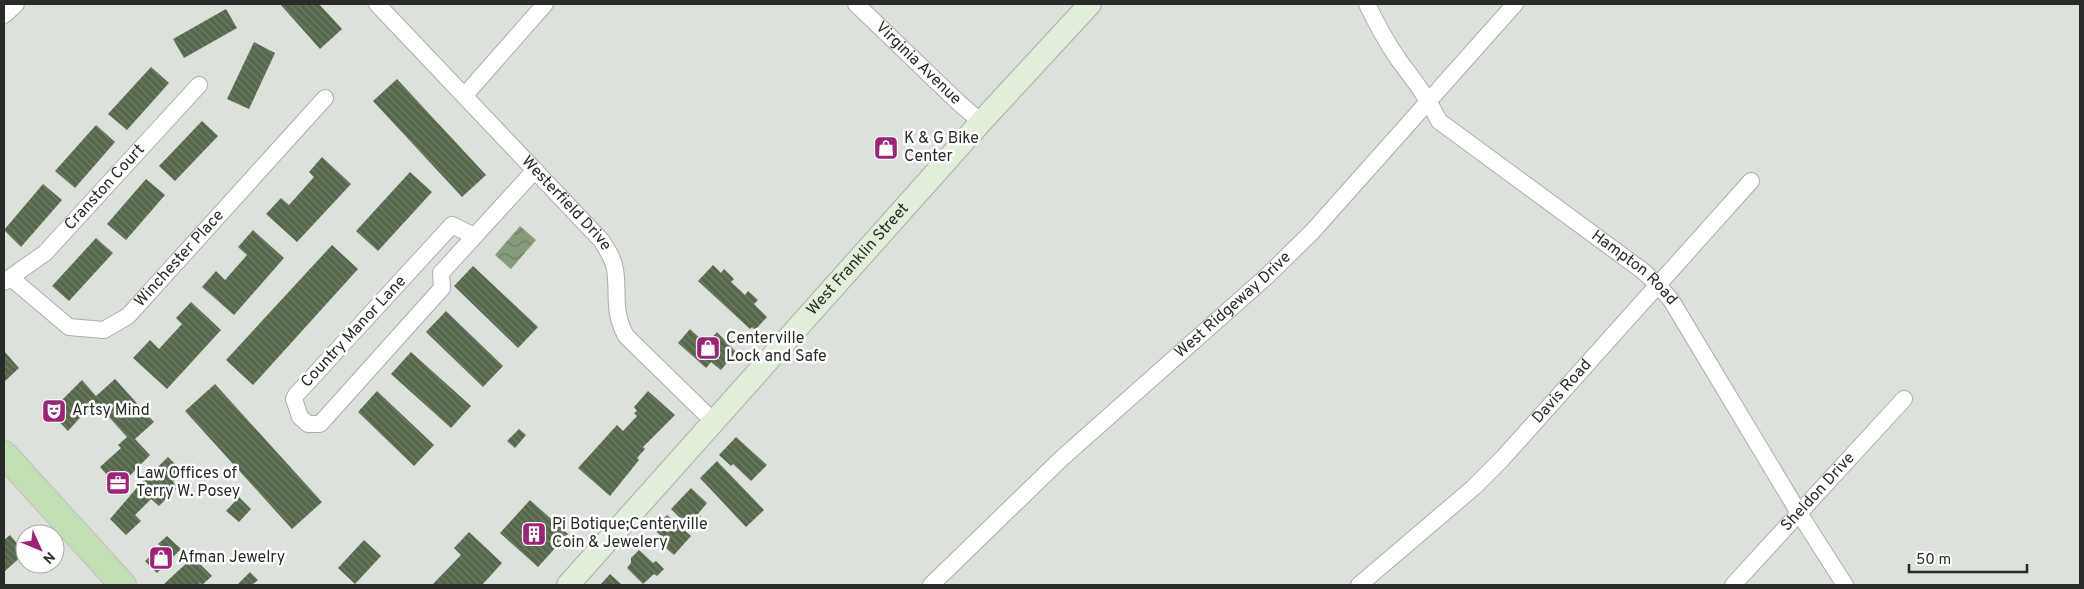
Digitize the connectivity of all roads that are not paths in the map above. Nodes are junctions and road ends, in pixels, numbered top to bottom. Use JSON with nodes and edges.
{"nodes":[{"id":1,"x":16,"y":4,"type":"edge"},
{"id":2,"x":377,"y":4,"type":"edge"},
{"id":3,"x":545,"y":4,"type":"edge"},
{"id":4,"x":856,"y":4,"type":"edge"},
{"id":5,"x":1090,"y":4,"type":"edge"},
{"id":6,"x":1367,"y":4,"type":"edge"},
{"id":7,"x":1515,"y":4,"type":"edge"},
{"id":8,"x":4,"y":15,"type":"edge"},
{"id":9,"x":199,"y":85,"type":"dead end"},
{"id":10,"x":465,"y":96,"type":"junction"},
{"id":11,"x":325,"y":98,"type":"dead end"},
{"id":12,"x":1430,"y":101,"type":"junction"},
{"id":13,"x":981,"y":122,"type":"junction"},
{"id":14,"x":535,"y":170,"type":"junction"},
{"id":15,"x":1751,"y":181,"type":"dead end"},
{"id":16,"x":474,"y":236,"type":"junction"},
{"id":17,"x":7,"y":280,"type":"edge"},
{"id":18,"x":1658,"y":285,"type":"junction"},
{"id":19,"x":1904,"y":399,"type":"dead end"},
{"id":20,"x":714,"y":422,"type":"junction"},
{"id":21,"x":4,"y":454,"type":"edge"},
{"id":22,"x":1799,"y":513,"type":"junction"},
{"id":23,"x":124,"y":585,"type":"edge"},
{"id":24,"x":568,"y":585,"type":"edge"},
{"id":25,"x":931,"y":585,"type":"edge"},
{"id":26,"x":1359,"y":585,"type":"edge"},
{"id":27,"x":1733,"y":585,"type":"edge"},
{"id":28,"x":1845,"y":585,"type":"edge"}],
"edges":[{"from":1,"to":8,"type":"street"},
{"from":2,"to":10,"type":"street","name":"Westerfield Drive"},
{"from":3,"to":10,"type":"street"},
{"from":4,"to":13,"type":"street","name":"Virginia Avenue"},
{"from":5,"to":13,"type":"main road","name":"West Franklin Street"},
{"from":6,"to":12,"type":"street","name":"Hampton Road"},
{"from":7,"to":12,"type":"street","name":"West Ridgeway Drive"},
{"from":9,"to":17,"type":"street","name":"Cranston Court"},
{"from":10,"to":14,"type":"street","name":"Westerfield Drive"},
{"from":11,"to":17,"type":"street","name":"Winchester Place"},
{"from":12,"to":18,"type":"street","name":"Hampton Road"},
{"from":12,"to":25,"type":"street","name":"West Ridgeway Drive"},
{"from":13,"to":20,"type":"main road","name":"West Franklin Street"},
{"from":14,"to":16,"type":"street","name":"Country Manor Lane"},
{"from":14,"to":20,"type":"street","name":"Westerfield Drive"},
{"from":15,"to":18,"type":"street","name":"Davis Road"},
{"from":16,"to":16,"type":"street","name":"Country Manor Lane"},
{"from":18,"to":22,"type":"street","name":"Hampton Road"},
{"from":18,"to":26,"type":"street","name":"Davis Road"},
{"from":19,"to":22,"type":"street","name":"Sheldon Drive"},
{"from":20,"to":24,"type":"main road","name":"West Franklin Street"},
{"from":21,"to":23,"type":"main road"},
{"from":22,"to":27,"type":"street","name":"Sheldon Drive"},
{"from":22,"to":28,"type":"street","name":"Hampton Road"}]}
